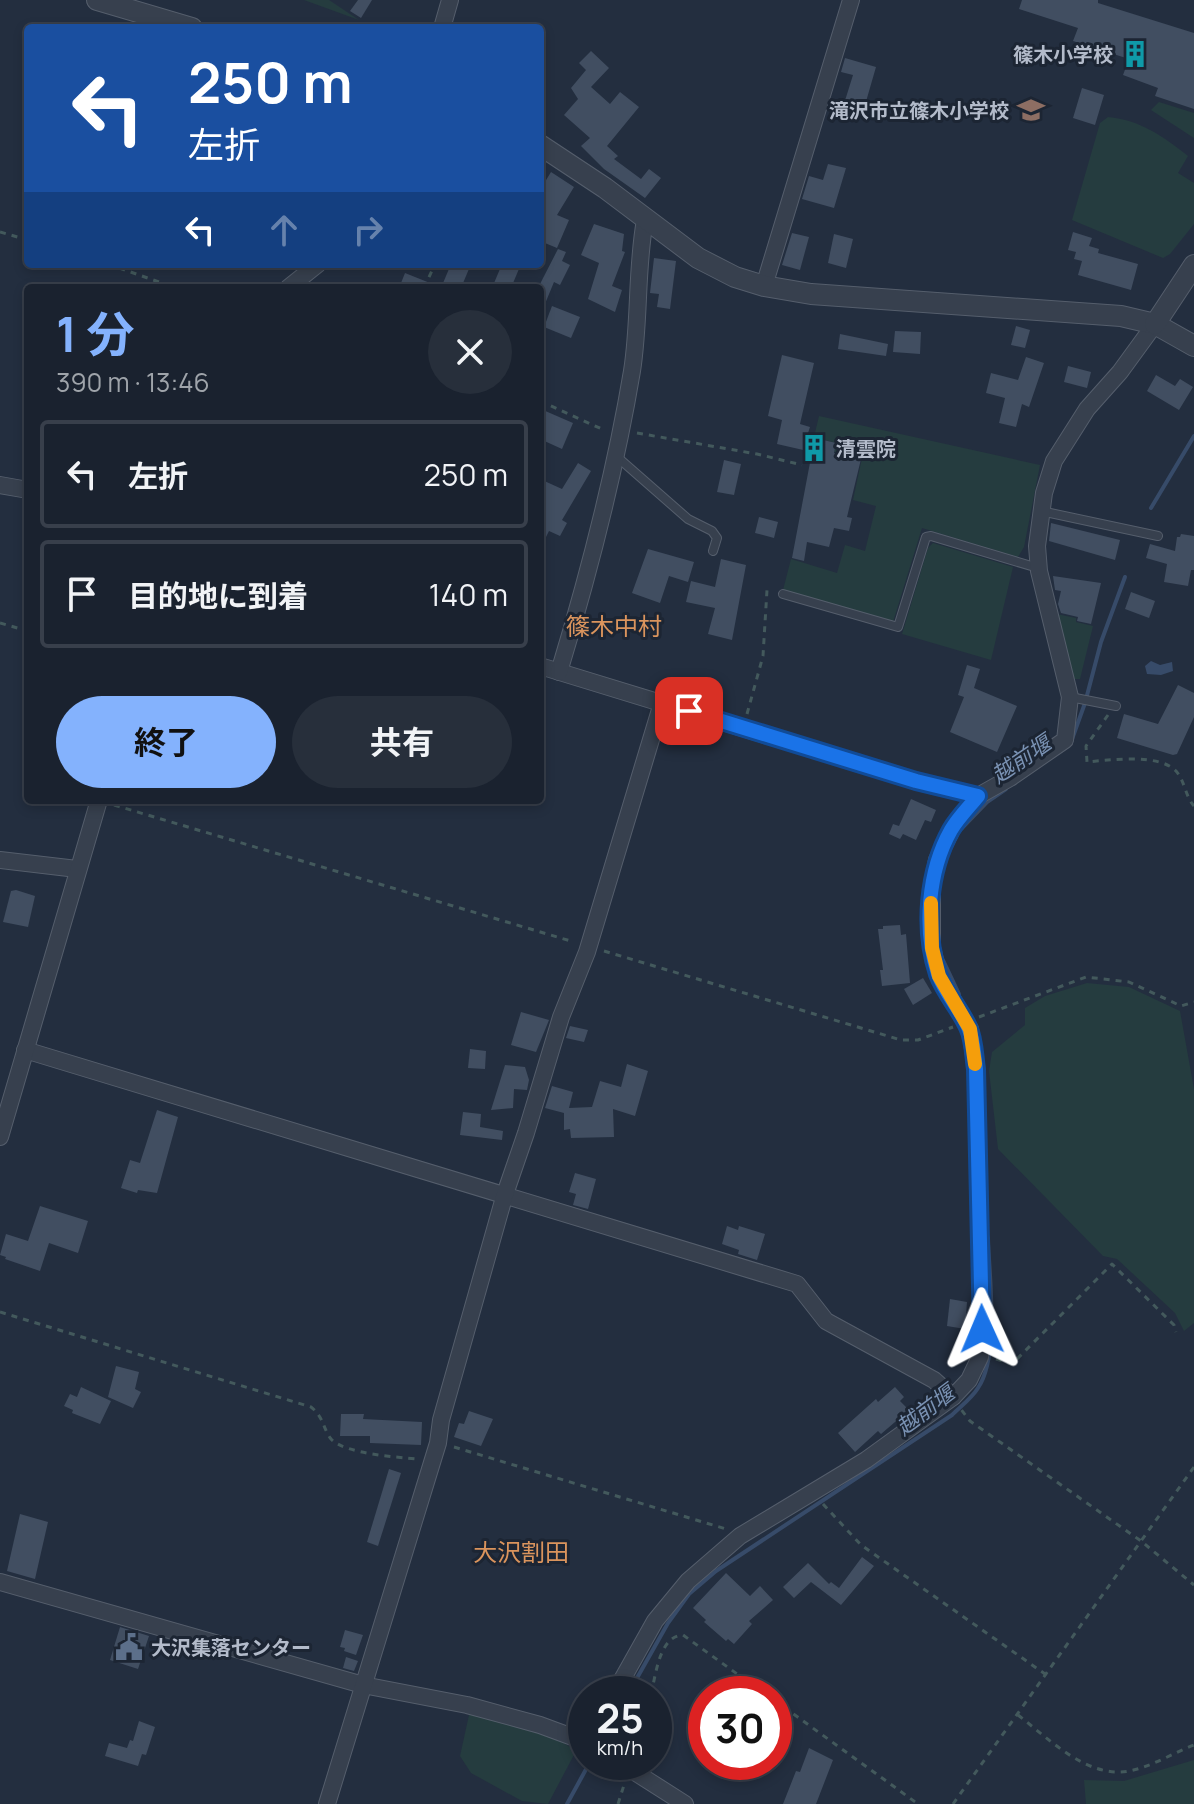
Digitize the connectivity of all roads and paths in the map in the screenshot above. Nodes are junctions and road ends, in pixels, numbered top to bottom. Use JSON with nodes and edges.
{"nodes":[{"id":1,"x":97,"y":0,"type":"edge"},
{"id":2,"x":450,"y":0,"type":"edge"},
{"id":3,"x":851,"y":0,"type":"edge"},
{"id":4,"x":130,"y":5,"type":"edge"},
{"id":5,"x":181,"y":24,"type":"edge"},
{"id":6,"x":443,"y":24,"type":"edge"},
{"id":7,"x":544,"y":148,"type":"edge"},
{"id":8,"x":645,"y":220,"type":"junction"},
{"id":9,"x":0,"y":232,"type":"edge"},
{"id":10,"x":24,"y":239,"type":"edge"},
{"id":11,"x":1194,"y":265,"type":"edge"},
{"id":12,"x":119,"y":268,"type":"edge"},
{"id":13,"x":313,"y":268,"type":"edge"},
{"id":14,"x":160,"y":284,"type":"edge"},
{"id":15,"x":293,"y":284,"type":"edge"},
{"id":16,"x":764,"y":286,"type":"junction"},
{"id":17,"x":1155,"y":324,"type":"junction"},
{"id":18,"x":1194,"y":346,"type":"edge"},
{"id":19,"x":544,"y":403,"type":"edge"},
{"id":20,"x":619,"y":433,"type":"junction"},
{"id":21,"x":615,"y":455,"type":"junction"},
{"id":22,"x":802,"y":465,"type":"dead end"},
{"id":23,"x":0,"y":485,"type":"edge"},
{"id":24,"x":24,"y":489,"type":"edge"},
{"id":25,"x":1041,"y":511,"type":"junction"},
{"id":26,"x":1158,"y":536,"type":"dead end"},
{"id":27,"x":713,"y":551,"type":"dead end"},
{"id":28,"x":1039,"y":569,"type":"junction"},
{"id":29,"x":783,"y":594,"type":"joint"},
{"id":30,"x":0,"y":623,"type":"edge"},
{"id":31,"x":24,"y":630,"type":"edge"},
{"id":32,"x":544,"y":667,"type":"edge"},
{"id":33,"x":559,"y":672,"type":"junction"},
{"id":34,"x":1074,"y":698,"type":"junction"},
{"id":35,"x":662,"y":703,"type":"junction"},
{"id":36,"x":1116,"y":706,"type":"joint"},
{"id":37,"x":743,"y":728,"type":"junction"},
{"id":38,"x":978,"y":796,"type":"junction"},
{"id":39,"x":98,"y":804,"type":"edge"},
{"id":40,"x":112,"y":804,"type":"edge"},
{"id":41,"x":1194,"y":806,"type":"edge"},
{"id":42,"x":0,"y":860,"type":"edge"},
{"id":43,"x":77,"y":869,"type":"junction"},
{"id":44,"x":588,"y":946,"type":"junction"},
{"id":45,"x":1194,"y":1002,"type":"edge"},
{"id":46,"x":973,"y":1019,"type":"junction"},
{"id":47,"x":25,"y":1050,"type":"junction"},
{"id":48,"x":0,"y":1137,"type":"edge"},
{"id":49,"x":505,"y":1194,"type":"junction"},
{"id":50,"x":0,"y":1312,"type":"edge"},
{"id":51,"x":1176,"y":1332,"type":"dead end"},
{"id":52,"x":998,"y":1360,"type":"dead end"},
{"id":53,"x":953,"y":1397,"type":"junction"},
{"id":54,"x":965,"y":1415,"type":"dead end"},
{"id":55,"x":438,"y":1443,"type":"junction"},
{"id":56,"x":433,"y":1461,"type":"junction"},
{"id":57,"x":1194,"y":1467,"type":"edge"},
{"id":58,"x":826,"y":1508,"type":"dead end"},
{"id":59,"x":740,"y":1536,"type":"junction"},
{"id":60,"x":1141,"y":1541,"type":"junction"},
{"id":61,"x":0,"y":1582,"type":"edge"},
{"id":62,"x":1194,"y":1585,"type":"edge"},
{"id":63,"x":1045,"y":1674,"type":"junction"},
{"id":64,"x":624,"y":1676,"type":"edge"},
{"id":65,"x":656,"y":1676,"type":"edge"},
{"id":66,"x":740,"y":1676,"type":"edge"},
{"id":67,"x":363,"y":1685,"type":"junction"},
{"id":68,"x":792,"y":1713,"type":"edge"},
{"id":69,"x":1018,"y":1715,"type":"junction"},
{"id":70,"x":568,"y":1735,"type":"edge"},
{"id":71,"x":1194,"y":1745,"type":"edge"},
{"id":72,"x":647,"y":1780,"type":"edge"},
{"id":73,"x":327,"y":1804,"type":"edge"},
{"id":74,"x":685,"y":1804,"type":"edge"},
{"id":75,"x":918,"y":1804,"type":"edge"},
{"id":76,"x":953,"y":1804,"type":"edge"}],
"edges":[{"from":1,"to":4,"type":"street"},
{"from":2,"to":6,"type":"street"},
{"from":3,"to":16,"type":"street"},
{"from":4,"to":5,"type":"street"},
{"from":7,"to":8,"type":"street"},
{"from":8,"to":16,"type":"street"},
{"from":8,"to":20,"type":"street"},
{"from":9,"to":10,"type":"path"},
{"from":11,"to":17,"type":"street"},
{"from":12,"to":14,"type":"path"},
{"from":13,"to":15,"type":"street"},
{"from":16,"to":17,"type":"street"},
{"from":17,"to":18,"type":"street"},
{"from":17,"to":25,"type":"street"},
{"from":19,"to":20,"type":"path"},
{"from":20,"to":21,"type":"street"},
{"from":20,"to":22,"type":"path"},
{"from":21,"to":27,"type":"lane"},
{"from":21,"to":33,"type":"street"},
{"from":23,"to":24,"type":"street"},
{"from":25,"to":26,"type":"lane"},
{"from":25,"to":28,"type":"street"},
{"from":28,"to":29,"type":"lane"},
{"from":28,"to":34,"type":"street"},
{"from":29,"to":37,"type":"path"},
{"from":30,"to":31,"type":"path"},
{"from":32,"to":33,"type":"street"},
{"from":33,"to":35,"type":"street"},
{"from":34,"to":36,"type":"lane"},
{"from":34,"to":38,"type":"street"},
{"from":35,"to":37,"type":"street"},
{"from":35,"to":44,"type":"street"},
{"from":36,"to":41,"type":"path"},
{"from":37,"to":38,"type":"street"},
{"from":38,"to":46,"type":"street"},
{"from":39,"to":43,"type":"street"},
{"from":40,"to":44,"type":"path"},
{"from":42,"to":43,"type":"street"},
{"from":43,"to":47,"type":"street"},
{"from":44,"to":46,"type":"path"},
{"from":44,"to":49,"type":"street"},
{"from":45,"to":46,"type":"path"},
{"from":46,"to":53,"type":"street"},
{"from":47,"to":48,"type":"street"},
{"from":47,"to":49,"type":"street"},
{"from":49,"to":53,"type":"street"},
{"from":49,"to":55,"type":"street"},
{"from":50,"to":56,"type":"path"},
{"from":51,"to":52,"type":"path"},
{"from":53,"to":59,"type":"street"},
{"from":54,"to":60,"type":"path"},
{"from":55,"to":56,"type":"street"},
{"from":55,"to":59,"type":"path"},
{"from":56,"to":67,"type":"street"},
{"from":57,"to":60,"type":"path"},
{"from":58,"to":63,"type":"path"},
{"from":59,"to":64,"type":"street"},
{"from":60,"to":62,"type":"path"},
{"from":60,"to":63,"type":"path"},
{"from":61,"to":67,"type":"street"},
{"from":63,"to":69,"type":"path"},
{"from":65,"to":66,"type":"path"},
{"from":67,"to":70,"type":"street"},
{"from":67,"to":73,"type":"street"},
{"from":68,"to":75,"type":"path"},
{"from":69,"to":71,"type":"path"},
{"from":69,"to":76,"type":"path"},
{"from":72,"to":74,"type":"street"}]}
